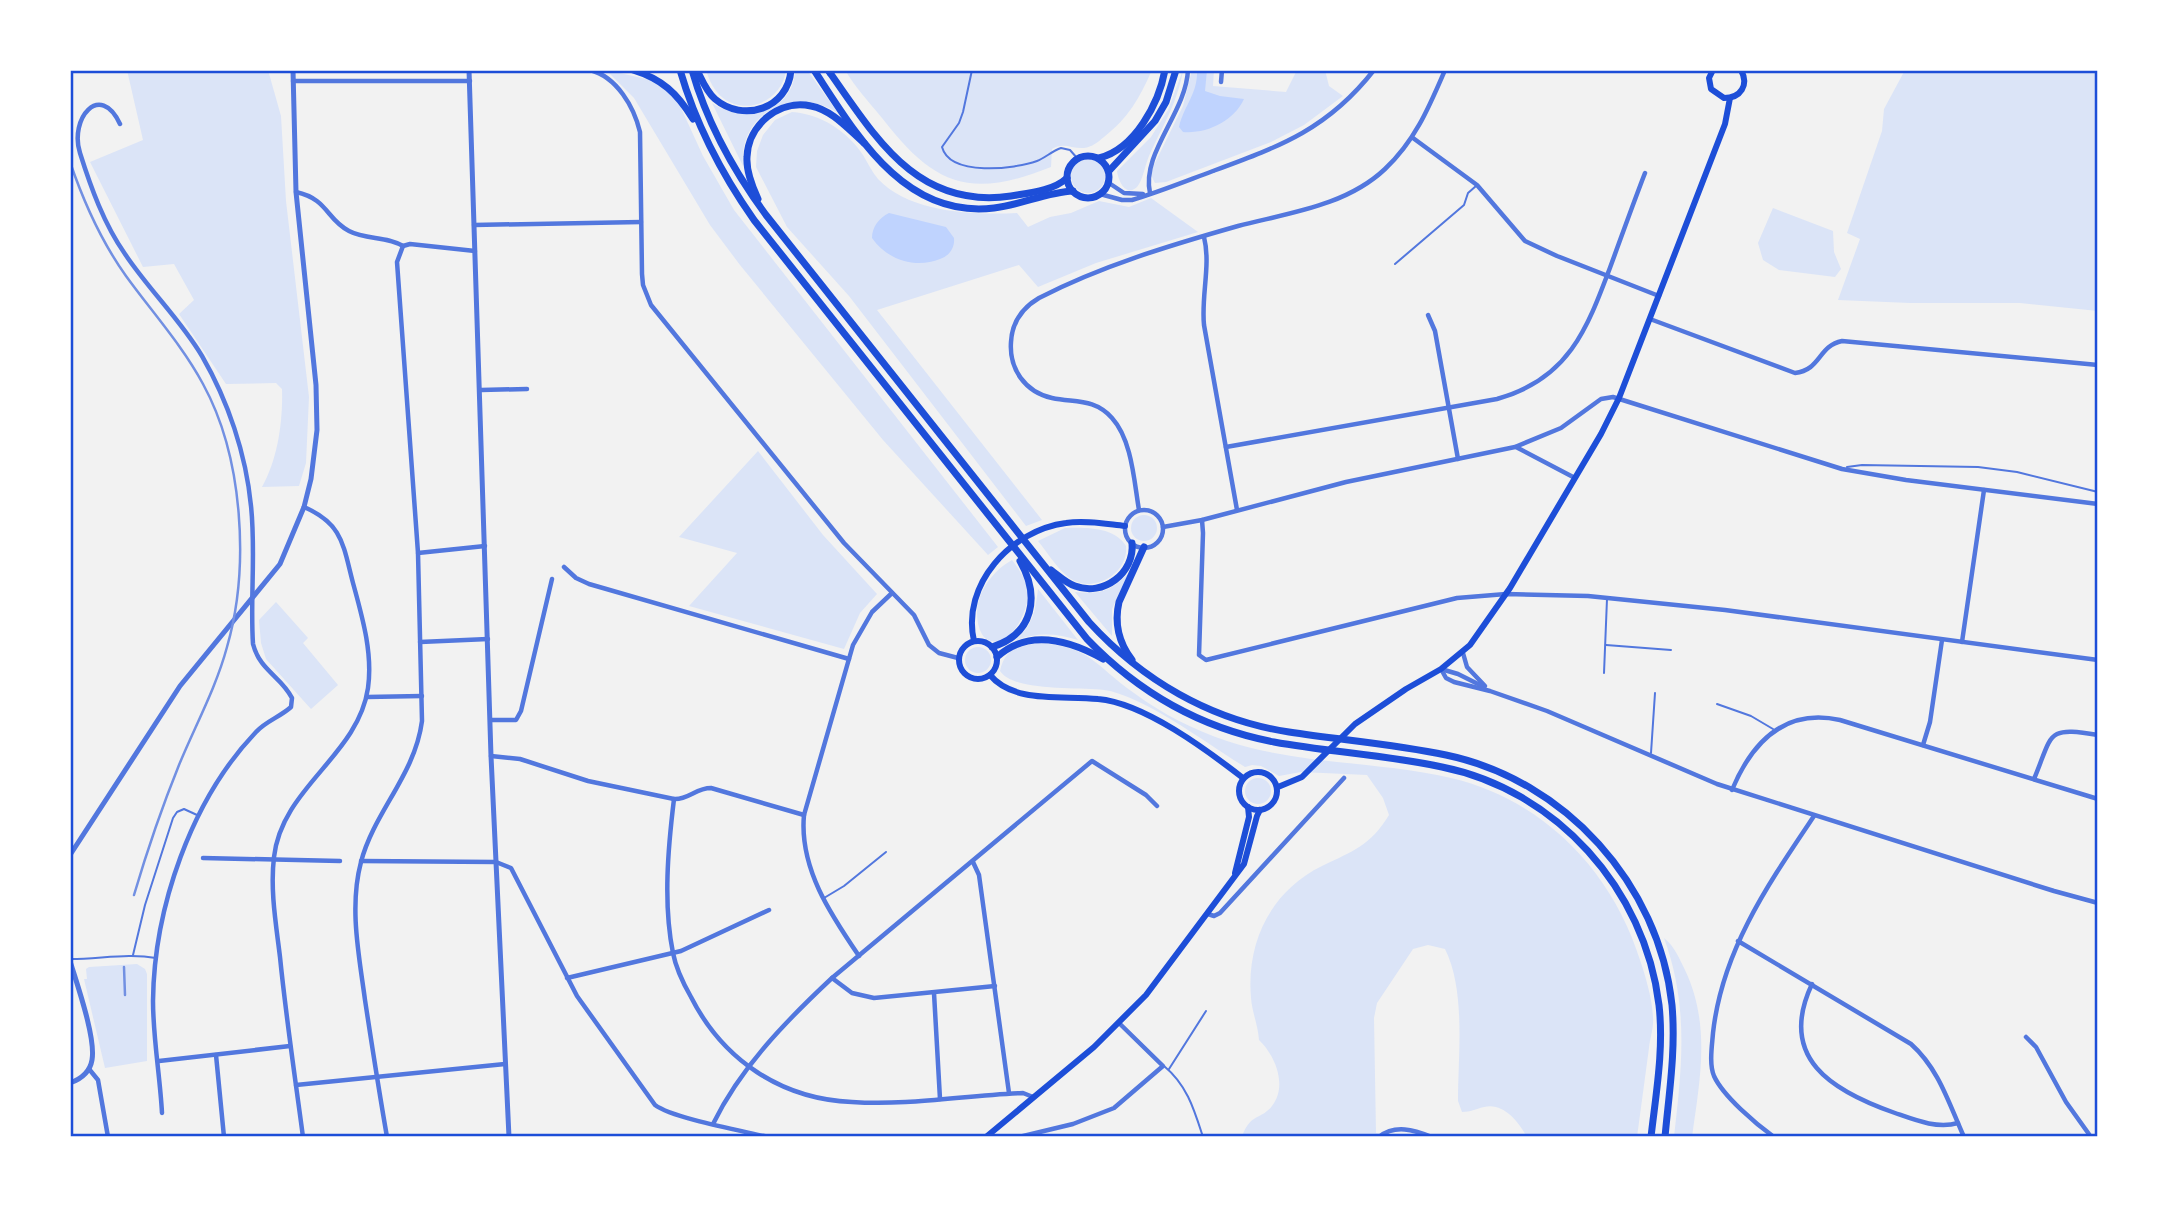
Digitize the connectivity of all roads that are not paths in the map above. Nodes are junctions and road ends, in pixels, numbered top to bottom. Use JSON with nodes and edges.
{"nodes":[{"id":1,"x":293,"y":70,"type":"edge"},
{"id":2,"x":469,"y":70,"type":"edge"},
{"id":3,"x":590,"y":70,"type":"edge"},
{"id":4,"x":633,"y":70,"type":"edge"},
{"id":5,"x":680,"y":70,"type":"edge"},
{"id":6,"x":695,"y":70,"type":"edge"},
{"id":7,"x":791,"y":70,"type":"edge"},
{"id":8,"x":814,"y":70,"type":"edge"},
{"id":9,"x":972,"y":70,"type":"edge"},
{"id":10,"x":1165,"y":70,"type":"edge"},
{"id":11,"x":1176,"y":70,"type":"edge"},
{"id":12,"x":1188,"y":70,"type":"edge"},
{"id":13,"x":1222,"y":70,"type":"edge"},
{"id":14,"x":1374,"y":70,"type":"edge"},
{"id":15,"x":1445,"y":70,"type":"edge"},
{"id":16,"x":1702,"y":70,"type":"edge"},
{"id":17,"x":829,"y":71,"type":"edge"},
{"id":18,"x":1743,"y":71,"type":"edge"},
{"id":19,"x":1712,"y":72,"type":"edge"},
{"id":20,"x":293,"y":81,"type":"junction"},
{"id":21,"x":470,"y":81,"type":"junction"},
{"id":22,"x":1221,"y":82,"type":"dead end"},
{"id":23,"x":1730,"y":98,"type":"junction"},
{"id":24,"x":120,"y":124,"type":"dead end"},
{"id":25,"x":705,"y":138,"type":"junction"},
{"id":26,"x":1413,"y":138,"type":"junction"},
{"id":27,"x":864,"y":143,"type":"junction"},
{"id":28,"x":1077,"y":158,"type":"junction"},
{"id":29,"x":1100,"y":158,"type":"junction"},
{"id":30,"x":1109,"y":171,"type":"junction"},
{"id":31,"x":1645,"y":173,"type":"dead end"},
{"id":32,"x":1067,"y":178,"type":"junction"},
{"id":33,"x":1109,"y":183,"type":"junction"},
{"id":34,"x":1476,"y":185,"type":"junction"},
{"id":35,"x":1073,"y":191,"type":"junction"},
{"id":36,"x":296,"y":192,"type":"junction"},
{"id":37,"x":1150,"y":193,"type":"junction"},
{"id":38,"x":1100,"y":194,"type":"junction"},
{"id":39,"x":766,"y":215,"type":"junction"},
{"id":40,"x":640,"y":222,"type":"junction"},
{"id":41,"x":474,"y":225,"type":"junction"},
{"id":42,"x":1204,"y":237,"type":"junction"},
{"id":43,"x":403,"y":246,"type":"junction"},
{"id":44,"x":475,"y":251,"type":"junction"},
{"id":45,"x":1395,"y":264,"type":"dead end"},
{"id":46,"x":1607,"y":276,"type":"junction"},
{"id":47,"x":1659,"y":296,"type":"junction"},
{"id":48,"x":1428,"y":315,"type":"dead end"},
{"id":49,"x":1650,"y":319,"type":"junction"},
{"id":50,"x":2098,"y":365,"type":"edge"},
{"id":51,"x":527,"y":389,"type":"dead end"},
{"id":52,"x":481,"y":390,"type":"junction"},
{"id":53,"x":1619,"y":398,"type":"junction"},
{"id":54,"x":1449,"y":408,"type":"junction"},
{"id":55,"x":1226,"y":447,"type":"junction"},
{"id":56,"x":1515,"y":447,"type":"junction"},
{"id":57,"x":1458,"y":459,"type":"junction"},
{"id":58,"x":1842,"y":469,"type":"junction"},
{"id":59,"x":1575,"y":478,"type":"junction"},
{"id":60,"x":1984,"y":490,"type":"junction"},
{"id":61,"x":2098,"y":492,"type":"edge"},
{"id":62,"x":2098,"y":504,"type":"edge"},
{"id":63,"x":304,"y":507,"type":"junction"},
{"id":64,"x":1139,"y":510,"type":"junction"},
{"id":65,"x":1237,"y":510,"type":"junction"},
{"id":66,"x":1202,"y":520,"type":"junction"},
{"id":67,"x":1125,"y":526,"type":"junction"},
{"id":68,"x":1163,"y":527,"type":"junction"},
{"id":69,"x":1003,"y":533,"type":"junction"},
{"id":70,"x":1132,"y":543,"type":"junction"},
{"id":71,"x":486,"y":546,"type":"junction"},
{"id":72,"x":1144,"y":547,"type":"junction"},
{"id":73,"x":418,"y":554,"type":"junction"},
{"id":74,"x":1041,"y":562,"type":"junction"},
{"id":75,"x":564,"y":567,"type":"dead end"},
{"id":76,"x":552,"y":579,"type":"dead end"},
{"id":77,"x":892,"y":593,"type":"junction"},
{"id":78,"x":1506,"y":594,"type":"junction"},
{"id":79,"x":1607,"y":598,"type":"junction"},
{"id":80,"x":488,"y":639,"type":"junction"},
{"id":81,"x":1941,"y":640,"type":"junction"},
{"id":82,"x":974,"y":641,"type":"junction"},
{"id":83,"x":420,"y":642,"type":"junction"},
{"id":84,"x":1962,"y":642,"type":"junction"},
{"id":85,"x":1605,"y":645,"type":"junction"},
{"id":86,"x":992,"y":647,"type":"junction"},
{"id":87,"x":1671,"y":650,"type":"dead end"},
{"id":88,"x":1463,"y":653,"type":"junction"},
{"id":89,"x":997,"y":657,"type":"junction"},
{"id":90,"x":849,"y":659,"type":"junction"},
{"id":91,"x":958,"y":659,"type":"junction"},
{"id":92,"x":2098,"y":660,"type":"edge"},
{"id":93,"x":1113,"y":665,"type":"junction"},
{"id":94,"x":1139,"y":669,"type":"junction"},
{"id":95,"x":1441,"y":669,"type":"junction"},
{"id":96,"x":1604,"y":673,"type":"dead end"},
{"id":97,"x":990,"y":675,"type":"junction"},
{"id":98,"x":1490,"y":691,"type":"junction"},
{"id":99,"x":1655,"y":693,"type":"dead end"},
{"id":100,"x":422,"y":696,"type":"junction"},
{"id":101,"x":366,"y":697,"type":"junction"},
{"id":102,"x":1717,"y":704,"type":"dead end"},
{"id":103,"x":491,"y":720,"type":"junction"},
{"id":104,"x":1775,"y":730,"type":"junction"},
{"id":105,"x":2098,"y":735,"type":"edge"},
{"id":106,"x":1923,"y":745,"type":"junction"},
{"id":107,"x":491,"y":756,"type":"junction"},
{"id":108,"x":1650,"y":757,"type":"junction"},
{"id":109,"x":1243,"y":778,"type":"junction"},
{"id":110,"x":1344,"y":778,"type":"dead end"},
{"id":111,"x":2034,"y":779,"type":"junction"},
{"id":112,"x":1278,"y":787,"type":"junction"},
{"id":113,"x":1732,"y":790,"type":"junction"},
{"id":114,"x":674,"y":799,"type":"junction"},
{"id":115,"x":2098,"y":799,"type":"edge"},
{"id":116,"x":1157,"y":806,"type":"dead end"},
{"id":117,"x":1248,"y":807,"type":"junction"},
{"id":118,"x":1261,"y":810,"type":"junction"},
{"id":119,"x":197,"y":816,"type":"junction"},
{"id":120,"x":804,"y":816,"type":"junction"},
{"id":121,"x":1814,"y":816,"type":"junction"},
{"id":122,"x":886,"y":852,"type":"dead end"},
{"id":123,"x":70,"y":855,"type":"edge"},
{"id":124,"x":203,"y":858,"type":"dead end"},
{"id":125,"x":274,"y":861,"type":"junction"},
{"id":126,"x":340,"y":861,"type":"dead end"},
{"id":127,"x":361,"y":861,"type":"junction"},
{"id":128,"x":496,"y":862,"type":"junction"},
{"id":129,"x":973,"y":862,"type":"junction"},
{"id":130,"x":1231,"y":881,"type":"junction"},
{"id":131,"x":823,"y":898,"type":"junction"},
{"id":132,"x":2098,"y":903,"type":"edge"},
{"id":133,"x":769,"y":910,"type":"dead end"},
{"id":134,"x":1208,"y":914,"type":"junction"},
{"id":135,"x":1738,"y":941,"type":"junction"},
{"id":136,"x":673,"y":953,"type":"junction"},
{"id":137,"x":133,"y":955,"type":"junction"},
{"id":138,"x":859,"y":956,"type":"junction"},
{"id":139,"x":156,"y":958,"type":"junction"},
{"id":140,"x":70,"y":960,"type":"edge"},
{"id":141,"x":567,"y":978,"type":"junction"},
{"id":142,"x":832,"y":978,"type":"junction"},
{"id":143,"x":1812,"y":984,"type":"junction"},
{"id":144,"x":995,"y":986,"type":"junction"},
{"id":145,"x":934,"y":993,"type":"junction"},
{"id":146,"x":1206,"y":1011,"type":"dead end"},
{"id":147,"x":1119,"y":1023,"type":"junction"},
{"id":148,"x":2026,"y":1037,"type":"dead end"},
{"id":149,"x":290,"y":1046,"type":"junction"},
{"id":150,"x":216,"y":1055,"type":"junction"},
{"id":151,"x":159,"y":1060,"type":"junction"},
{"id":152,"x":505,"y":1064,"type":"junction"},
{"id":153,"x":749,"y":1067,"type":"junction"},
{"id":154,"x":1166,"y":1068,"type":"junction"},
{"id":155,"x":89,"y":1069,"type":"junction"},
{"id":156,"x":376,"y":1077,"type":"junction"},
{"id":157,"x":70,"y":1083,"type":"edge"},
{"id":158,"x":296,"y":1085,"type":"junction"},
{"id":159,"x":1009,"y":1093,"type":"junction"},
{"id":160,"x":1034,"y":1098,"type":"junction"},
{"id":161,"x":940,"y":1099,"type":"junction"},
{"id":162,"x":162,"y":1113,"type":"dead end"},
{"id":163,"x":1958,"y":1123,"type":"junction"},
{"id":164,"x":713,"y":1124,"type":"junction"},
{"id":165,"x":108,"y":1137,"type":"edge"},
{"id":166,"x":224,"y":1137,"type":"edge"},
{"id":167,"x":303,"y":1137,"type":"edge"},
{"id":168,"x":387,"y":1137,"type":"edge"},
{"id":169,"x":509,"y":1137,"type":"edge"},
{"id":170,"x":768,"y":1137,"type":"edge"},
{"id":171,"x":986,"y":1137,"type":"edge"},
{"id":172,"x":1019,"y":1137,"type":"edge"},
{"id":173,"x":1203,"y":1137,"type":"edge"},
{"id":174,"x":1379,"y":1137,"type":"edge"},
{"id":175,"x":1432,"y":1137,"type":"edge"},
{"id":176,"x":1651,"y":1137,"type":"edge"},
{"id":177,"x":1665,"y":1137,"type":"edge"},
{"id":178,"x":1774,"y":1137,"type":"edge"},
{"id":179,"x":1964,"y":1137,"type":"edge"},
{"id":180,"x":2091,"y":1137,"type":"edge"}],
"edges":[{"from":1,"to":20,"type":"street"},
{"from":2,"to":21,"type":"street"},
{"from":3,"to":40,"type":"street"},
{"from":4,"to":25,"type":"main road"},
{"from":5,"to":25,"type":"main road"},
{"from":6,"to":7,"type":"main road"},
{"from":6,"to":39,"type":"main road"},
{"from":8,"to":27,"type":"main road"},
{"from":9,"to":28,"type":"lane"},
{"from":10,"to":29,"type":"main road"},
{"from":11,"to":30,"type":"main road"},
{"from":12,"to":37,"type":"street"},
{"from":13,"to":22,"type":"street"},
{"from":14,"to":37,"type":"street"},
{"from":15,"to":26,"type":"street"},
{"from":16,"to":19,"type":"street"},
{"from":17,"to":32,"type":"main road"},
{"from":18,"to":23,"type":"main road"},
{"from":19,"to":23,"type":"main road"},
{"from":20,"to":21,"type":"street"},
{"from":20,"to":36,"type":"street"},
{"from":21,"to":41,"type":"street"},
{"from":23,"to":47,"type":"main road"},
{"from":24,"to":119,"type":"street"},
{"from":25,"to":69,"type":"main road"},
{"from":26,"to":34,"type":"street"},
{"from":26,"to":42,"type":"street"},
{"from":27,"to":35,"type":"main road"},
{"from":27,"to":39,"type":"main road"},
{"from":28,"to":29,"type":"main road"},
{"from":28,"to":32,"type":"main road"},
{"from":29,"to":30,"type":"main road"},
{"from":30,"to":33,"type":"main road"},
{"from":31,"to":46,"type":"street"},
{"from":32,"to":35,"type":"main road"},
{"from":33,"to":37,"type":"street"},
{"from":33,"to":38,"type":"main road"},
{"from":34,"to":45,"type":"lane"},
{"from":34,"to":46,"type":"street"},
{"from":35,"to":38,"type":"main road"},
{"from":36,"to":43,"type":"street"},
{"from":36,"to":63,"type":"street"},
{"from":37,"to":38,"type":"street"},
{"from":39,"to":74,"type":"main road"},
{"from":40,"to":41,"type":"street"},
{"from":40,"to":77,"type":"street"},
{"from":41,"to":44,"type":"street"},
{"from":42,"to":55,"type":"street"},
{"from":42,"to":64,"type":"street"},
{"from":43,"to":44,"type":"street"},
{"from":43,"to":73,"type":"street"},
{"from":44,"to":52,"type":"street"},
{"from":46,"to":47,"type":"street"},
{"from":46,"to":54,"type":"street"},
{"from":47,"to":49,"type":"main road"},
{"from":48,"to":54,"type":"street"},
{"from":49,"to":50,"type":"street"},
{"from":49,"to":53,"type":"main road"},
{"from":51,"to":52,"type":"street"},
{"from":52,"to":71,"type":"street"},
{"from":53,"to":56,"type":"street"},
{"from":53,"to":58,"type":"street"},
{"from":53,"to":59,"type":"main road"},
{"from":54,"to":55,"type":"street"},
{"from":54,"to":57,"type":"street"},
{"from":55,"to":65,"type":"street"},
{"from":56,"to":57,"type":"street"},
{"from":56,"to":59,"type":"street"},
{"from":57,"to":65,"type":"street"},
{"from":58,"to":60,"type":"street"},
{"from":58,"to":61,"type":"lane"},
{"from":59,"to":78,"type":"main road"},
{"from":60,"to":62,"type":"street"},
{"from":60,"to":84,"type":"street"},
{"from":63,"to":101,"type":"street"},
{"from":63,"to":123,"type":"street"},
{"from":64,"to":67,"type":"street"},
{"from":64,"to":68,"type":"street"},
{"from":65,"to":66,"type":"street"},
{"from":66,"to":68,"type":"street"},
{"from":66,"to":78,"type":"street"},
{"from":67,"to":70,"type":"street"},
{"from":67,"to":82,"type":"main road"},
{"from":68,"to":72,"type":"street"},
{"from":69,"to":86,"type":"main road"},
{"from":69,"to":93,"type":"main road"},
{"from":70,"to":72,"type":"street"},
{"from":70,"to":74,"type":"main road"},
{"from":71,"to":73,"type":"street"},
{"from":71,"to":80,"type":"street"},
{"from":72,"to":94,"type":"main road"},
{"from":73,"to":83,"type":"street"},
{"from":74,"to":94,"type":"main road"},
{"from":75,"to":90,"type":"street"},
{"from":76,"to":103,"type":"street"},
{"from":77,"to":90,"type":"street"},
{"from":77,"to":91,"type":"street"},
{"from":78,"to":79,"type":"street"},
{"from":78,"to":88,"type":"main road"},
{"from":79,"to":81,"type":"street"},
{"from":79,"to":85,"type":"lane"},
{"from":80,"to":83,"type":"street"},
{"from":80,"to":103,"type":"street"},
{"from":81,"to":84,"type":"street"},
{"from":81,"to":106,"type":"street"},
{"from":82,"to":86,"type":"main road"},
{"from":82,"to":91,"type":"main road"},
{"from":83,"to":100,"type":"street"},
{"from":84,"to":92,"type":"street"},
{"from":85,"to":87,"type":"lane"},
{"from":85,"to":96,"type":"lane"},
{"from":86,"to":89,"type":"main road"},
{"from":88,"to":95,"type":"main road"},
{"from":88,"to":98,"type":"street"},
{"from":89,"to":93,"type":"main road"},
{"from":89,"to":97,"type":"main road"},
{"from":90,"to":120,"type":"street"},
{"from":91,"to":97,"type":"main road"},
{"from":93,"to":176,"type":"main road"},
{"from":94,"to":177,"type":"main road"},
{"from":95,"to":98,"type":"street"},
{"from":95,"to":98,"type":"street"},
{"from":95,"to":112,"type":"main road"},
{"from":97,"to":109,"type":"main road"},
{"from":98,"to":108,"type":"street"},
{"from":99,"to":108,"type":"lane"},
{"from":100,"to":101,"type":"street"},
{"from":100,"to":127,"type":"street"},
{"from":101,"to":125,"type":"street"},
{"from":102,"to":104,"type":"lane"},
{"from":103,"to":107,"type":"street"},
{"from":104,"to":106,"type":"street"},
{"from":104,"to":113,"type":"street"},
{"from":105,"to":111,"type":"street"},
{"from":106,"to":111,"type":"street"},
{"from":107,"to":114,"type":"street"},
{"from":107,"to":128,"type":"street"},
{"from":108,"to":113,"type":"street"},
{"from":109,"to":112,"type":"main road"},
{"from":109,"to":117,"type":"main road"},
{"from":110,"to":134,"type":"street"},
{"from":111,"to":115,"type":"street"},
{"from":112,"to":118,"type":"main road"},
{"from":113,"to":121,"type":"street"},
{"from":114,"to":120,"type":"street"},
{"from":114,"to":136,"type":"street"},
{"from":116,"to":129,"type":"street"},
{"from":117,"to":118,"type":"main road"},
{"from":117,"to":130,"type":"main road"},
{"from":118,"to":130,"type":"main road"},
{"from":119,"to":137,"type":"lane"},
{"from":119,"to":139,"type":"street"},
{"from":120,"to":131,"type":"street"},
{"from":121,"to":132,"type":"street"},
{"from":121,"to":135,"type":"street"},
{"from":122,"to":131,"type":"lane"},
{"from":124,"to":125,"type":"street"},
{"from":125,"to":126,"type":"street"},
{"from":125,"to":149,"type":"street"},
{"from":127,"to":128,"type":"street"},
{"from":127,"to":156,"type":"street"},
{"from":128,"to":141,"type":"street"},
{"from":128,"to":152,"type":"street"},
{"from":129,"to":138,"type":"street"},
{"from":129,"to":144,"type":"street"},
{"from":130,"to":134,"type":"main road"},
{"from":131,"to":138,"type":"street"},
{"from":133,"to":136,"type":"street"},
{"from":134,"to":147,"type":"main road"},
{"from":135,"to":143,"type":"street"},
{"from":135,"to":178,"type":"street"},
{"from":136,"to":141,"type":"street"},
{"from":136,"to":153,"type":"street"},
{"from":137,"to":139,"type":"lane"},
{"from":137,"to":140,"type":"lane"},
{"from":138,"to":142,"type":"street"},
{"from":139,"to":151,"type":"street"},
{"from":140,"to":155,"type":"street"},
{"from":141,"to":164,"type":"street"},
{"from":142,"to":145,"type":"street"},
{"from":142,"to":153,"type":"street"},
{"from":143,"to":163,"type":"street"},
{"from":143,"to":163,"type":"street"},
{"from":144,"to":145,"type":"street"},
{"from":144,"to":159,"type":"street"},
{"from":145,"to":161,"type":"street"},
{"from":146,"to":154,"type":"lane"},
{"from":147,"to":154,"type":"street"},
{"from":147,"to":160,"type":"main road"},
{"from":148,"to":180,"type":"street"},
{"from":149,"to":150,"type":"street"},
{"from":149,"to":158,"type":"street"},
{"from":150,"to":151,"type":"street"},
{"from":150,"to":166,"type":"street"},
{"from":151,"to":162,"type":"street"},
{"from":152,"to":156,"type":"street"},
{"from":152,"to":169,"type":"street"},
{"from":153,"to":161,"type":"street"},
{"from":153,"to":164,"type":"street"},
{"from":154,"to":172,"type":"street"},
{"from":154,"to":173,"type":"lane"},
{"from":155,"to":157,"type":"street"},
{"from":155,"to":165,"type":"street"},
{"from":156,"to":158,"type":"street"},
{"from":156,"to":168,"type":"street"},
{"from":158,"to":167,"type":"street"},
{"from":159,"to":160,"type":"street"},
{"from":159,"to":161,"type":"street"},
{"from":160,"to":171,"type":"main road"},
{"from":163,"to":179,"type":"street"},
{"from":164,"to":170,"type":"street"},
{"from":174,"to":175,"type":"street"}]}
